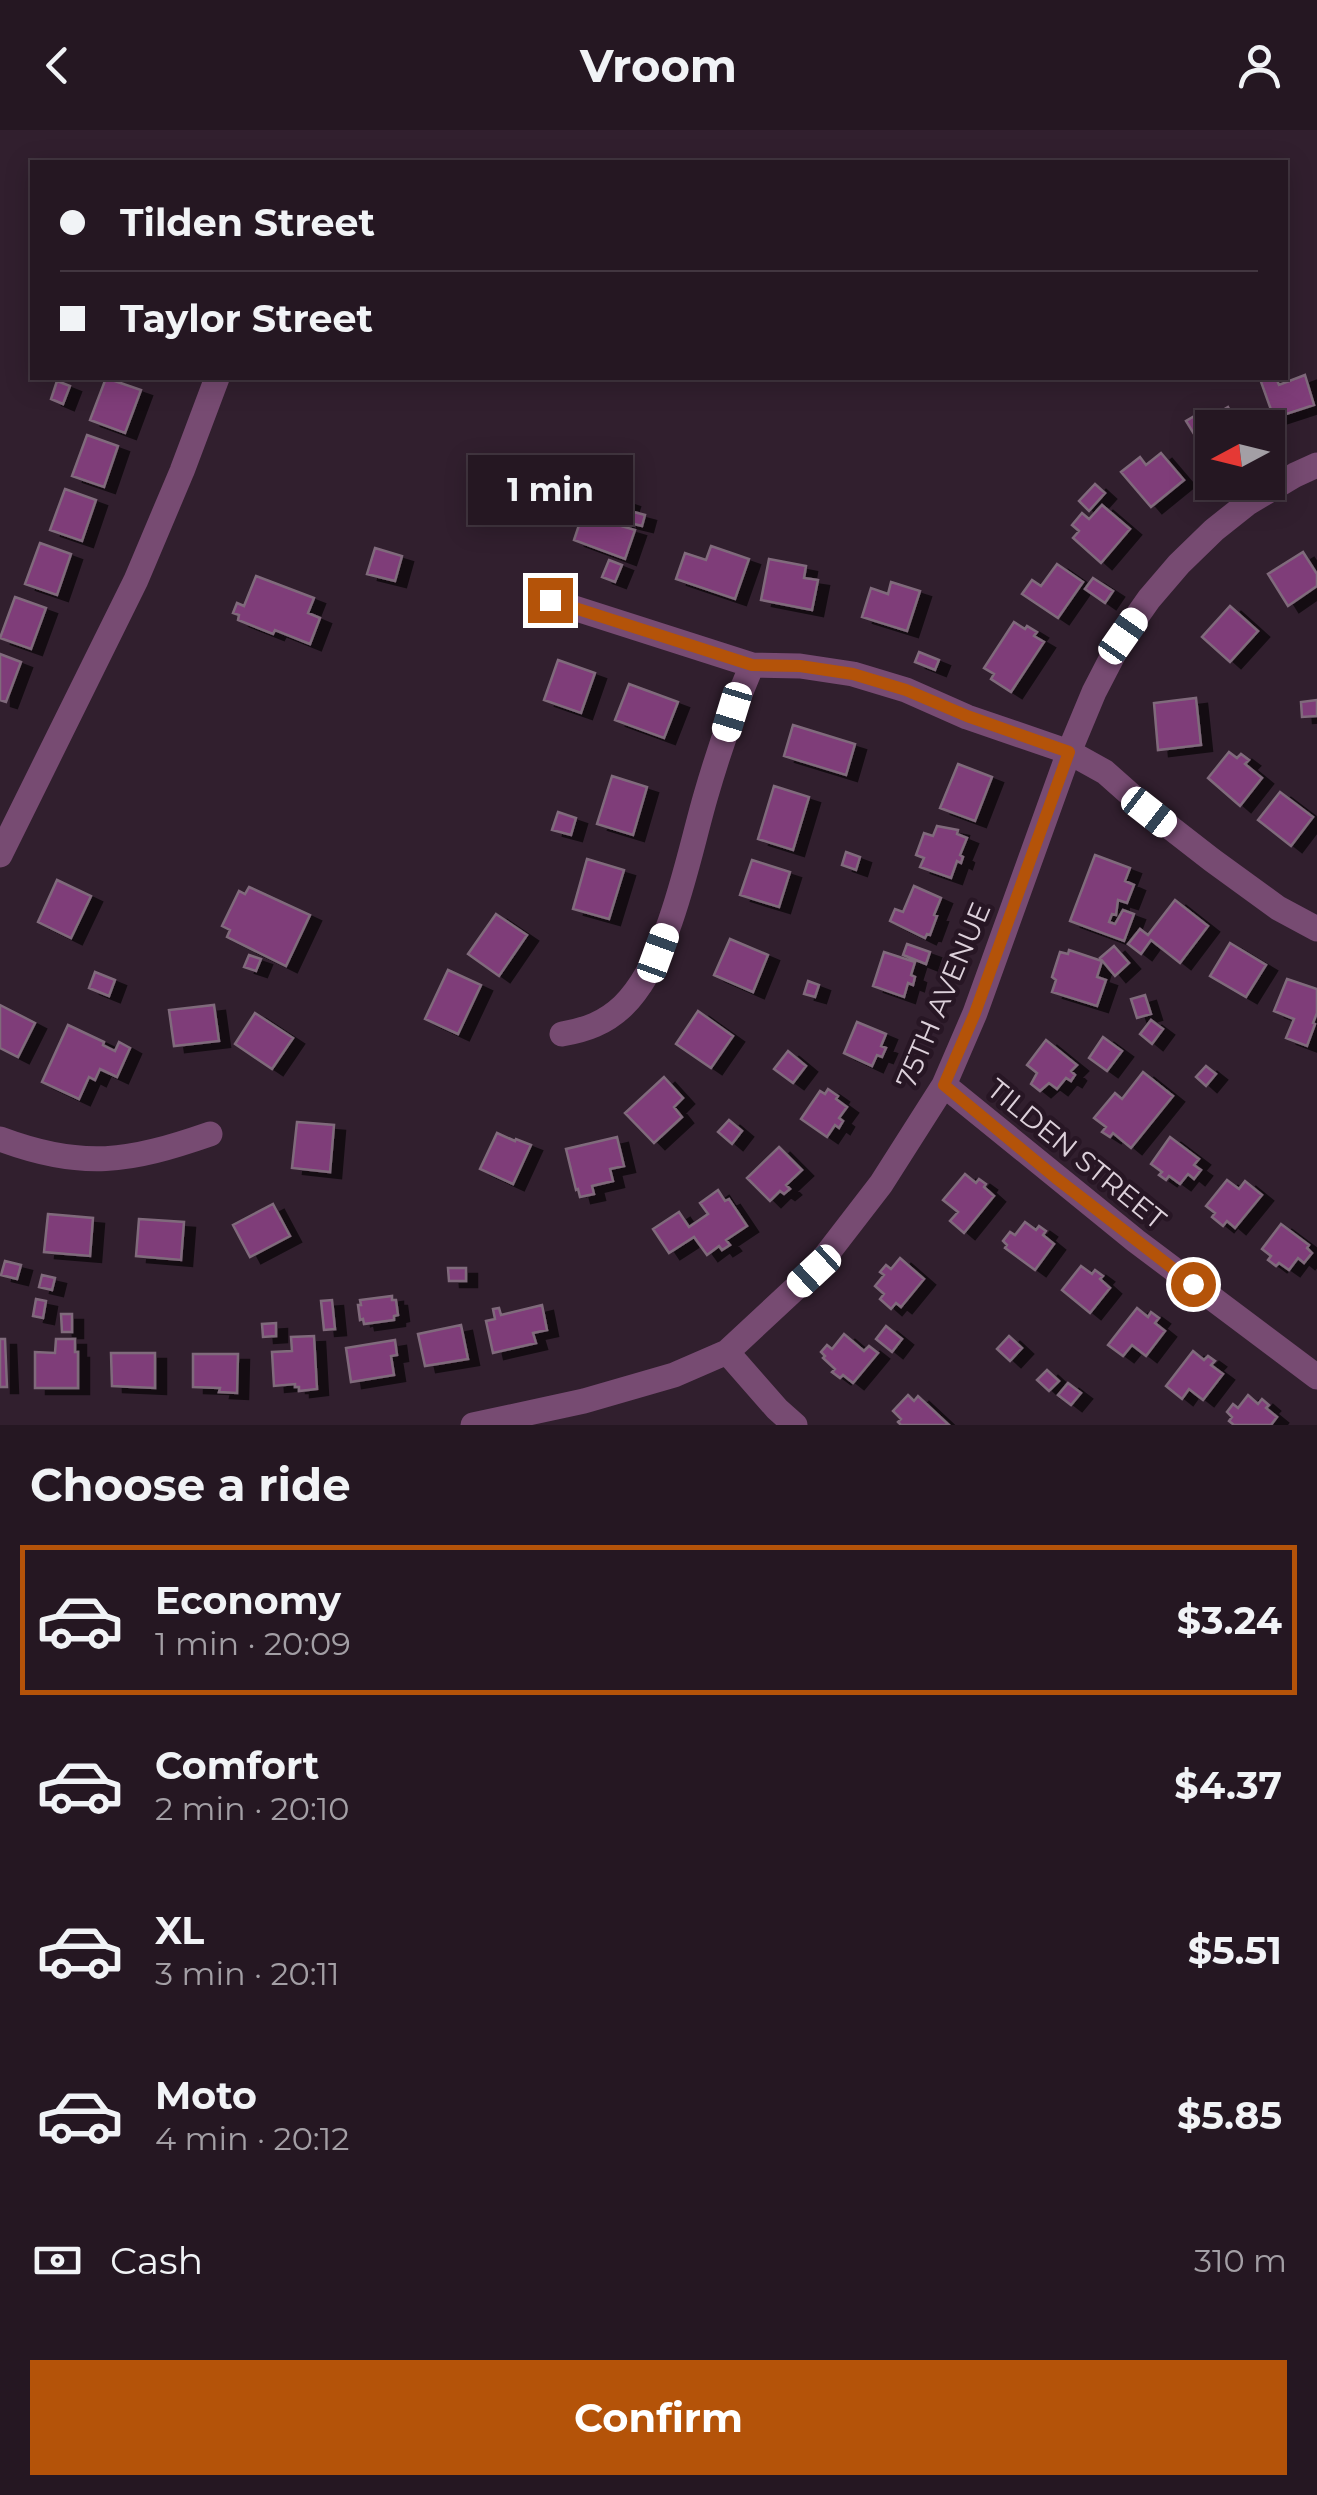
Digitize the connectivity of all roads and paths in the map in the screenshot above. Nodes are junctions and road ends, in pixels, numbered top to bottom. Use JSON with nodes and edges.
{"nodes":[{"id":1,"x":216,"y":380,"type":"edge"},
{"id":2,"x":1317,"y":465,"type":"edge"},
{"id":3,"x":550,"y":600,"type":"dead end"},
{"id":4,"x":752,"y":665,"type":"junction"},
{"id":5,"x":1069,"y":752,"type":"junction"},
{"id":6,"x":0,"y":855,"type":"edge"},
{"id":7,"x":1317,"y":929,"type":"edge"},
{"id":8,"x":562,"y":1034,"type":"dead end"},
{"id":9,"x":944,"y":1085,"type":"junction"},
{"id":10,"x":210,"y":1134,"type":"dead end"},
{"id":11,"x":0,"y":1139,"type":"edge"},
{"id":12,"x":727,"y":1352,"type":"junction"},
{"id":13,"x":1317,"y":1377,"type":"edge"},
{"id":14,"x":500,"y":1422,"type":"edge"},
{"id":15,"x":472,"y":1425,"type":"edge"},
{"id":16,"x":795,"y":1425,"type":"edge"}],
"edges":[{"from":1,"to":6,"type":"street"},
{"from":2,"to":5,"type":"street","name":"75TH AVENUE"},
{"from":3,"to":4,"type":"street"},
{"from":4,"to":5,"type":"street"},
{"from":4,"to":8,"type":"street"},
{"from":5,"to":7,"type":"street"},
{"from":5,"to":9,"type":"street","name":"75TH AVENUE"},
{"from":9,"to":12,"type":"street","name":"75TH AVENUE"},
{"from":9,"to":13,"type":"street","name":"TILDEN STREET"},
{"from":10,"to":11,"type":"street"},
{"from":12,"to":14,"type":"street","name":"75TH AVENUE"},
{"from":12,"to":16,"type":"street"},
{"from":14,"to":15,"type":"street","name":"75TH AVENUE"}]}
